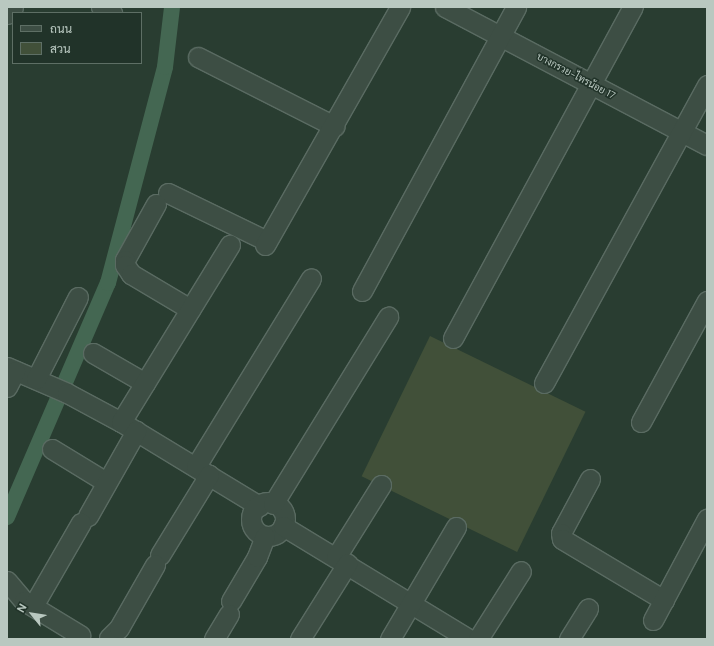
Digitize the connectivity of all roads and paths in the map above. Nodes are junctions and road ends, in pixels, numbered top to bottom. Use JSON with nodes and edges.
{"nodes":[{"id":1,"x":13,"y":7,"type":"edge"},
{"id":2,"x":101,"y":7,"type":"edge"},
{"id":3,"x":400,"y":7,"type":"edge"},
{"id":4,"x":445,"y":7,"type":"edge"},
{"id":5,"x":516,"y":7,"type":"edge"},
{"id":6,"x":634,"y":7,"type":"edge"},
{"id":7,"x":110,"y":12,"type":"edge"},
{"id":8,"x":7,"y":14,"type":"edge"},
{"id":9,"x":500,"y":36,"type":"junction"},
{"id":10,"x":198,"y":57,"type":"dead end"},
{"id":11,"x":592,"y":84,"type":"junction"},
{"id":12,"x":707,"y":85,"type":"edge"},
{"id":13,"x":334,"y":126,"type":"junction"},
{"id":14,"x":682,"y":132,"type":"junction"},
{"id":15,"x":707,"y":145,"type":"edge"},
{"id":16,"x":230,"y":244,"type":"dead end"},
{"id":17,"x":311,"y":278,"type":"dead end"},
{"id":18,"x":362,"y":291,"type":"dead end"},
{"id":19,"x":78,"y":297,"type":"dead end"},
{"id":20,"x":707,"y":301,"type":"edge"},
{"id":21,"x":190,"y":309,"type":"junction"},
{"id":22,"x":388,"y":317,"type":"dead end"},
{"id":23,"x":453,"y":338,"type":"dead end"},
{"id":24,"x":93,"y":353,"type":"dead end"},
{"id":25,"x":10,"y":375,"type":"edge"},
{"id":26,"x":36,"y":379,"type":"junction"},
{"id":27,"x":145,"y":383,"type":"junction"},
{"id":28,"x":544,"y":383,"type":"dead end"},
{"id":29,"x":641,"y":422,"type":"dead end"},
{"id":30,"x":128,"y":426,"type":"junction"},
{"id":31,"x":52,"y":449,"type":"dead end"},
{"id":32,"x":203,"y":470,"type":"junction"},
{"id":33,"x":590,"y":479,"type":"dead end"},
{"id":34,"x":106,"y":482,"type":"junction"},
{"id":35,"x":381,"y":485,"type":"dead end"},
{"id":36,"x":266,"y":505,"type":"junction"},
{"id":37,"x":707,"y":519,"type":"edge"},
{"id":38,"x":283,"y":526,"type":"junction"},
{"id":39,"x":456,"y":526,"type":"dead end"},
{"id":40,"x":265,"y":536,"type":"junction"},
{"id":41,"x":341,"y":560,"type":"junction"},
{"id":42,"x":521,"y":571,"type":"dead end"},
{"id":43,"x":7,"y":582,"type":"edge"},
{"id":44,"x":664,"y":600,"type":"junction"},
{"id":45,"x":21,"y":602,"type":"edge"},
{"id":46,"x":412,"y":603,"type":"junction"},
{"id":47,"x":588,"y":609,"type":"dead end"},
{"id":48,"x":653,"y":620,"type":"dead end"},
{"id":49,"x":79,"y":637,"type":"edge"},
{"id":50,"x":109,"y":639,"type":"edge"},
{"id":51,"x":214,"y":639,"type":"edge"},
{"id":52,"x":300,"y":639,"type":"edge"},
{"id":53,"x":390,"y":639,"type":"edge"},
{"id":54,"x":469,"y":639,"type":"edge"},
{"id":55,"x":478,"y":639,"type":"edge"},
{"id":56,"x":569,"y":639,"type":"edge"}],
"edges":[{"from":1,"to":8,"type":"street"},
{"from":2,"to":7,"type":"street"},
{"from":3,"to":13,"type":"street"},
{"from":4,"to":9,"type":"street","name":"บางกรวย-ไทรน้อย 17"},
{"from":5,"to":9,"type":"street"},
{"from":6,"to":11,"type":"street"},
{"from":9,"to":11,"type":"street","name":"บางกรวย-ไทรน้อย 17"},
{"from":9,"to":18,"type":"street"},
{"from":10,"to":13,"type":"street"},
{"from":11,"to":14,"type":"street","name":"บางกรวย-ไทรน้อย 17"},
{"from":11,"to":23,"type":"street"},
{"from":12,"to":14,"type":"street"},
{"from":13,"to":21,"type":"street"},
{"from":14,"to":15,"type":"street","name":"บางกรวย-ไทรน้อย 17"},
{"from":14,"to":28,"type":"street"},
{"from":16,"to":21,"type":"street"},
{"from":17,"to":32,"type":"street"},
{"from":19,"to":26,"type":"street"},
{"from":20,"to":29,"type":"street"},
{"from":21,"to":27,"type":"street"},
{"from":22,"to":36,"type":"street"},
{"from":24,"to":27,"type":"street"},
{"from":25,"to":26,"type":"street"},
{"from":26,"to":30,"type":"street"},
{"from":27,"to":30,"type":"street"},
{"from":30,"to":32,"type":"street"},
{"from":30,"to":34,"type":"street"},
{"from":31,"to":34,"type":"street"},
{"from":32,"to":36,"type":"street"},
{"from":32,"to":50,"type":"street"},
{"from":33,"to":44,"type":"street"},
{"from":34,"to":45,"type":"street"},
{"from":35,"to":41,"type":"street"},
{"from":36,"to":38,"type":"street"},
{"from":36,"to":40,"type":"street"},
{"from":37,"to":44,"type":"street"},
{"from":38,"to":40,"type":"street"},
{"from":38,"to":41,"type":"street"},
{"from":39,"to":46,"type":"street"},
{"from":40,"to":51,"type":"street"},
{"from":41,"to":46,"type":"street"},
{"from":41,"to":52,"type":"street"},
{"from":42,"to":55,"type":"street"},
{"from":43,"to":45,"type":"street"},
{"from":44,"to":48,"type":"street"},
{"from":45,"to":49,"type":"street"},
{"from":46,"to":53,"type":"street"},
{"from":46,"to":54,"type":"street"},
{"from":47,"to":56,"type":"street"},
{"from":49,"to":50,"type":"street"}]}
